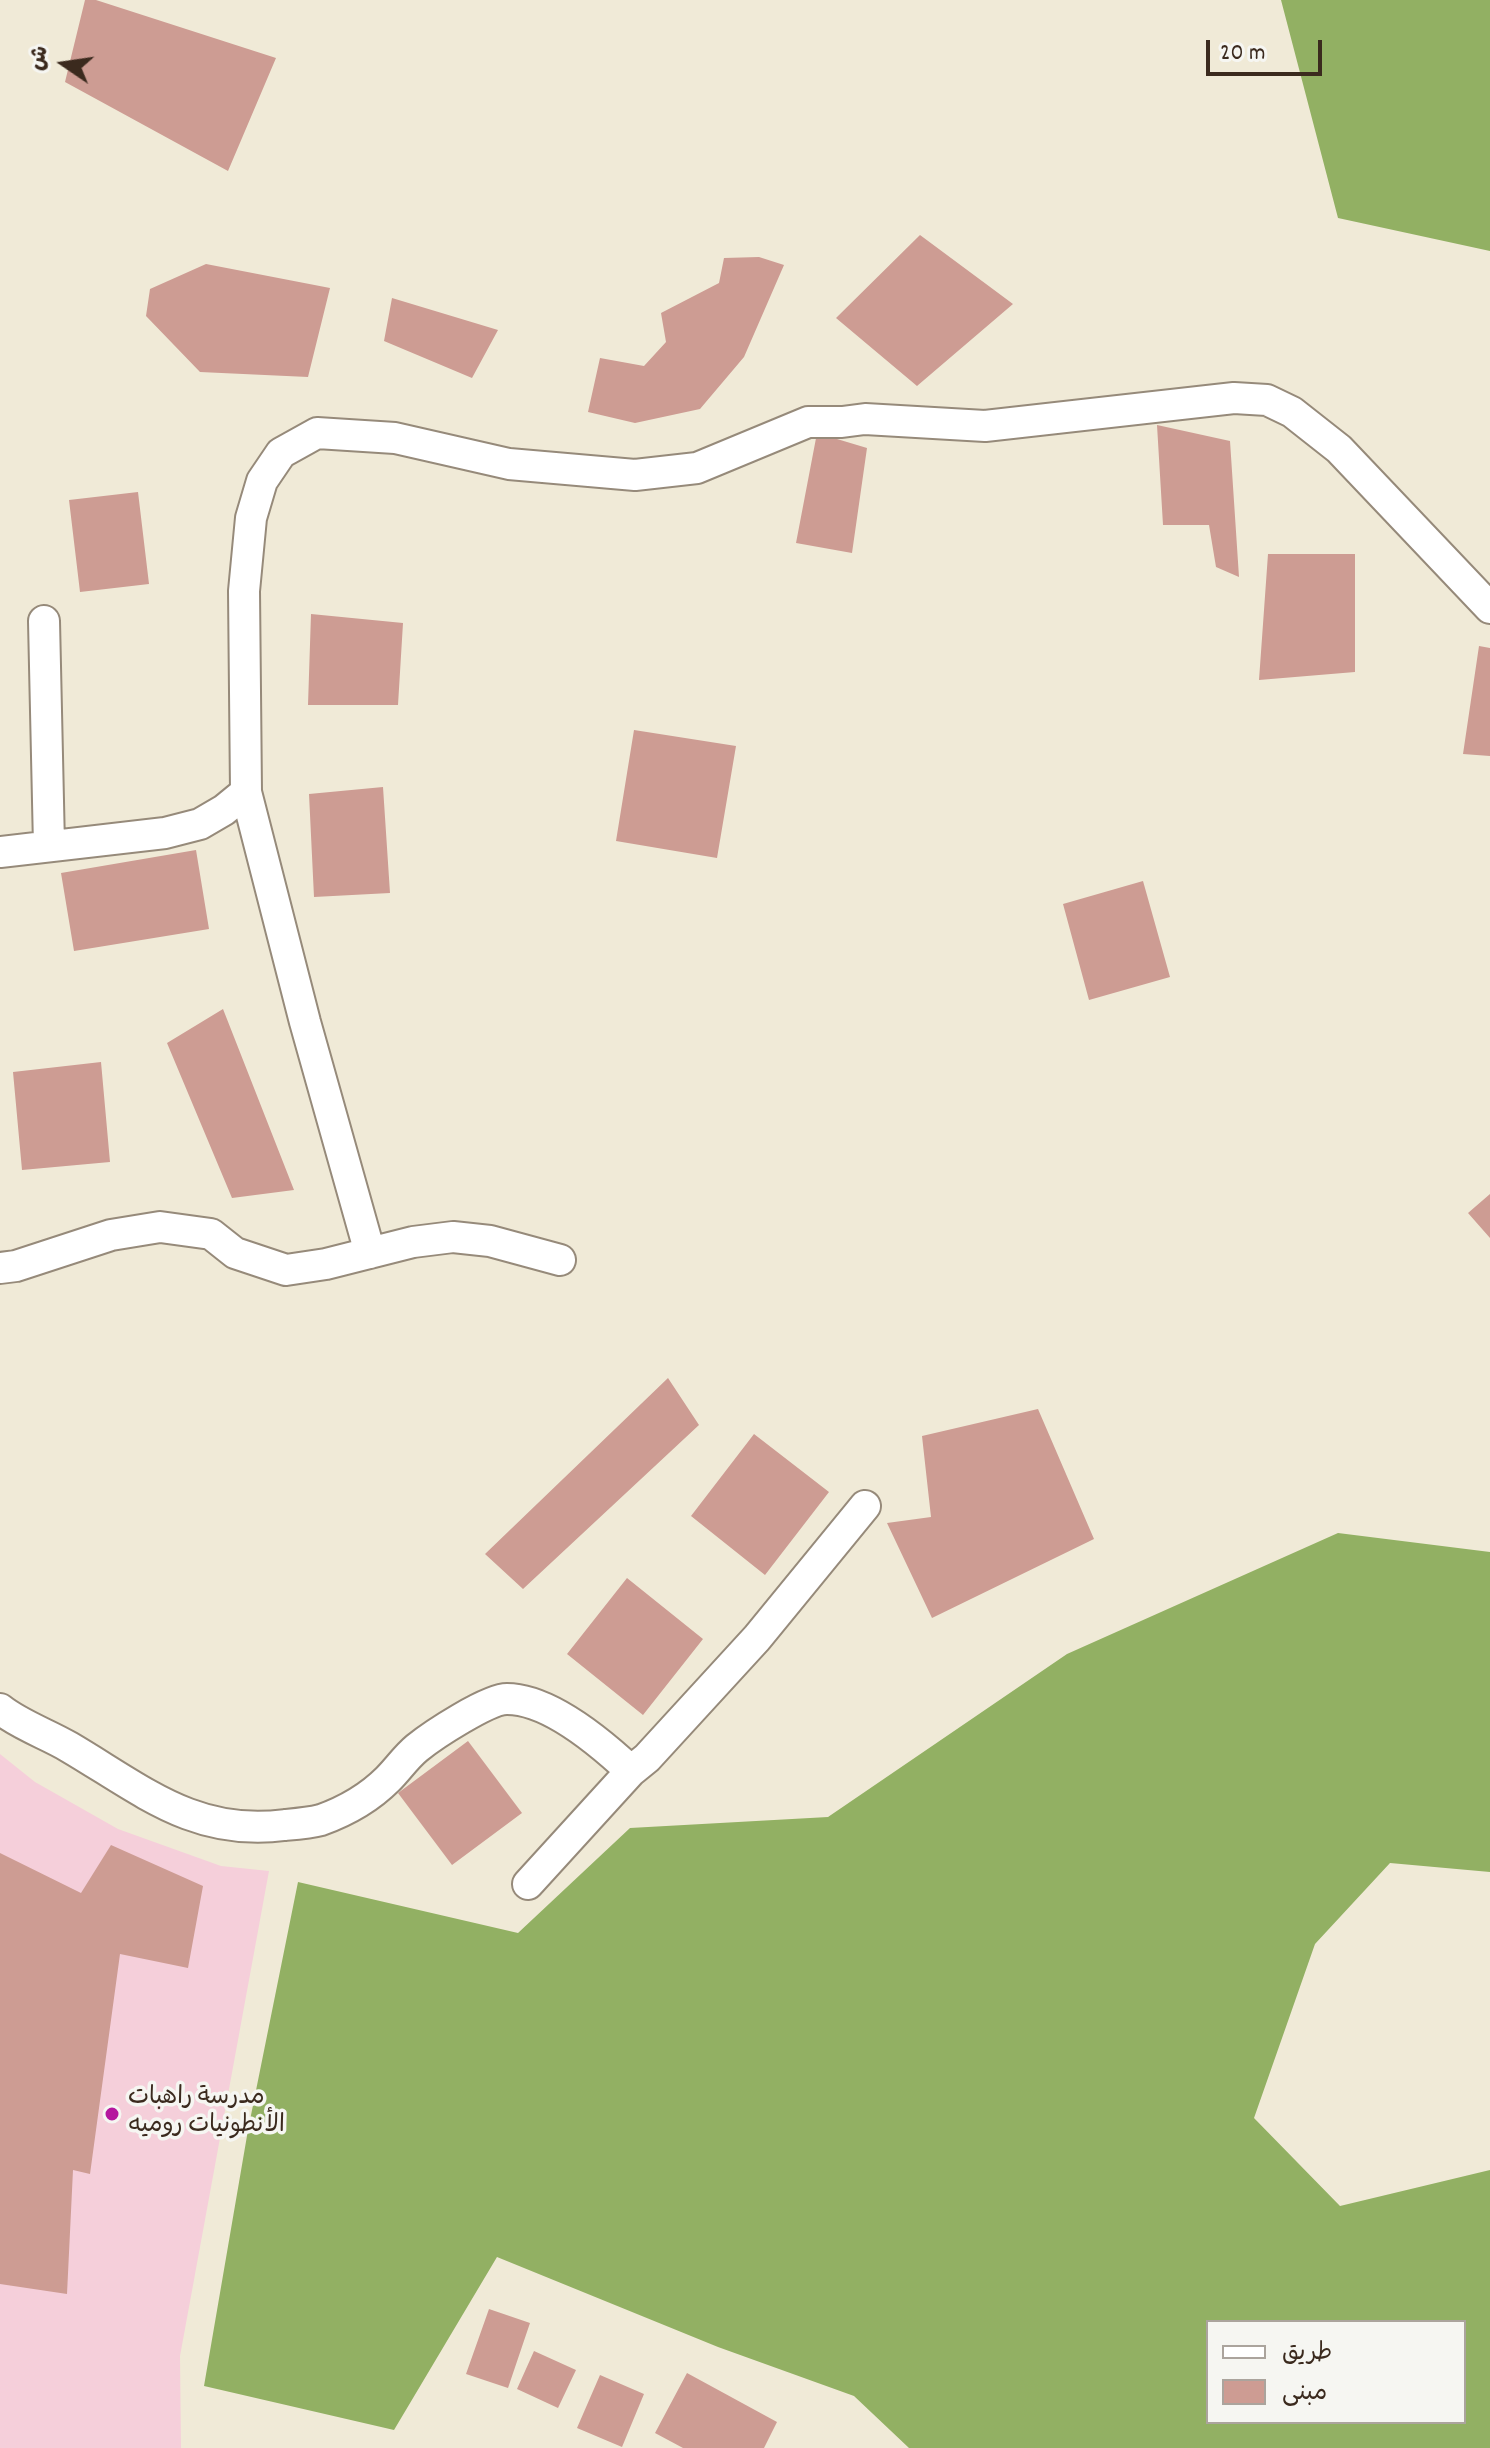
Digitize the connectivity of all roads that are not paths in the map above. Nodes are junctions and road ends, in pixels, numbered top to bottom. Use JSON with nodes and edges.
{"nodes":[{"id":1,"x":1490,"y":608,"type":"edge"},
{"id":2,"x":44,"y":621,"type":"dead end"},
{"id":3,"x":246,"y":792,"type":"junction"},
{"id":4,"x":49,"y":846,"type":"junction"},
{"id":5,"x":0,"y":852,"type":"edge"},
{"id":6,"x":370,"y":1253,"type":"junction"},
{"id":7,"x":560,"y":1260,"type":"dead end"},
{"id":8,"x":0,"y":1268,"type":"edge"},
{"id":9,"x":865,"y":1506,"type":"dead end"},
{"id":10,"x":0,"y":1709,"type":"edge"},
{"id":11,"x":631,"y":1771,"type":"junction"},
{"id":12,"x":528,"y":1884,"type":"dead end"}],
"edges":[{"from":1,"to":3,"type":"street"},
{"from":2,"to":4,"type":"street"},
{"from":3,"to":4,"type":"street"},
{"from":3,"to":6,"type":"street"},
{"from":4,"to":5,"type":"street"},
{"from":6,"to":7,"type":"street"},
{"from":6,"to":8,"type":"street"},
{"from":9,"to":11,"type":"street"},
{"from":10,"to":11,"type":"street"},
{"from":11,"to":12,"type":"street"}]}
